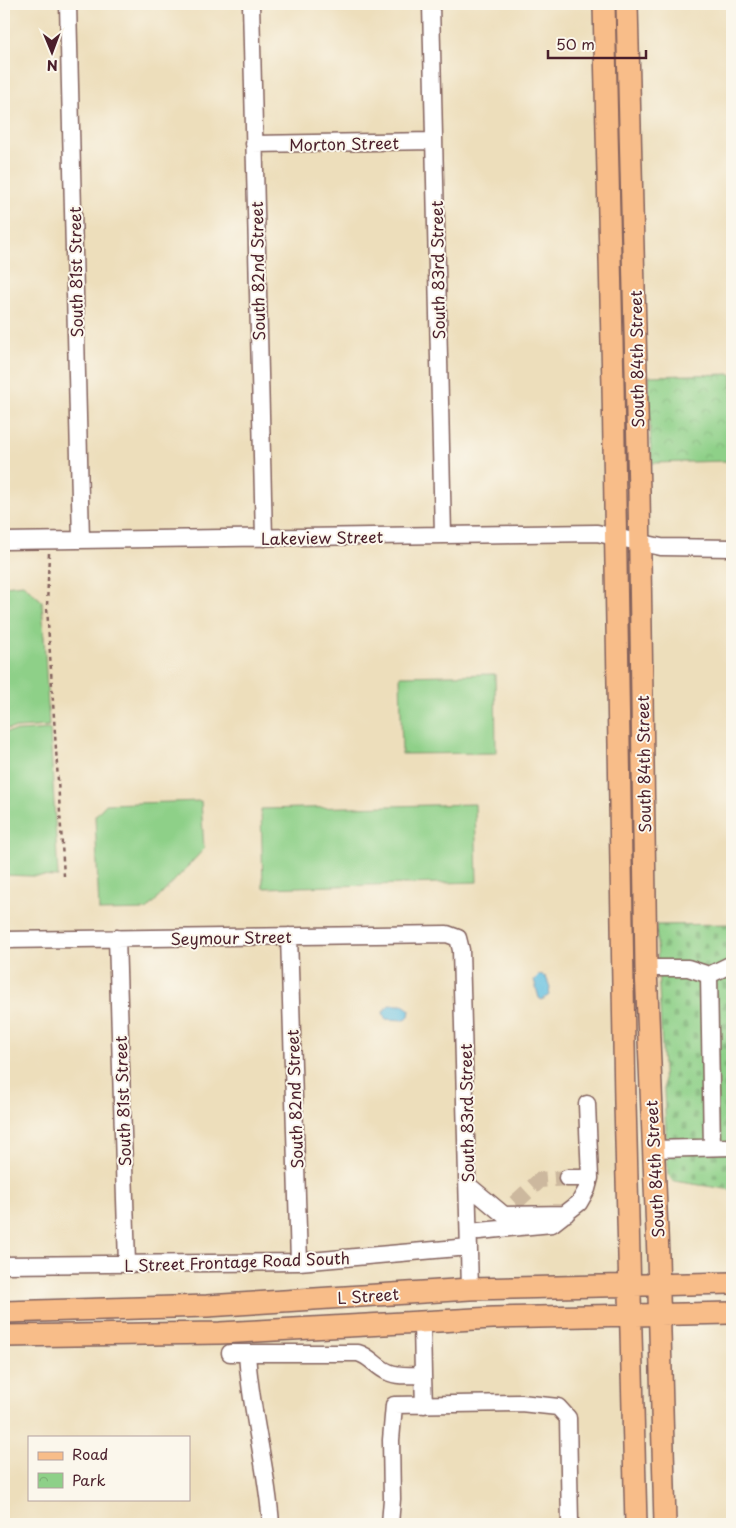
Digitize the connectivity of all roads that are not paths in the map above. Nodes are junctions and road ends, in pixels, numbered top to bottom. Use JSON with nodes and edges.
{"nodes":[{"id":1,"x":68,"y":4,"type":"edge"},
{"id":2,"x":251,"y":4,"type":"edge"},
{"id":3,"x":431,"y":4,"type":"edge"},
{"id":4,"x":604,"y":4,"type":"edge"},
{"id":5,"x":627,"y":4,"type":"edge"},
{"id":6,"x":433,"y":142,"type":"junction"},
{"id":7,"x":254,"y":144,"type":"junction"},
{"id":8,"x":443,"y":535,"type":"junction"},
{"id":9,"x":616,"y":537,"type":"junction"},
{"id":10,"x":264,"y":538,"type":"junction"},
{"id":11,"x":81,"y":540,"type":"junction"},
{"id":12,"x":4,"y":541,"type":"edge"},
{"id":13,"x":639,"y":543,"type":"junction"},
{"id":14,"x":732,"y":548,"type":"edge"},
{"id":15,"x":289,"y":936,"type":"junction"},
{"id":16,"x":117,"y":938,"type":"junction"},
{"id":17,"x":458,"y":938,"type":"joint"},
{"id":18,"x":4,"y":940,"type":"edge"},
{"id":19,"x":732,"y":964,"type":"edge"},
{"id":20,"x":646,"y":968,"type":"junction"},
{"id":21,"x":709,"y":974,"type":"junction"},
{"id":22,"x":587,"y":1104,"type":"dead end"},
{"id":23,"x":712,"y":1147,"type":"junction"},
{"id":24,"x":732,"y":1147,"type":"edge"},
{"id":25,"x":654,"y":1149,"type":"junction"},
{"id":26,"x":567,"y":1178,"type":"tunnel mouth"},
{"id":27,"x":590,"y":1178,"type":"junction"},
{"id":28,"x":468,"y":1185,"type":"junction"},
{"id":29,"x":516,"y":1204,"type":"tunnel mouth"},
{"id":30,"x":568,"y":1214,"type":"junction"},
{"id":31,"x":504,"y":1215,"type":"junction"},
{"id":32,"x":491,"y":1231,"type":"junction"},
{"id":33,"x":469,"y":1240,"type":"junction"},
{"id":34,"x":299,"y":1262,"type":"junction"},
{"id":35,"x":127,"y":1264,"type":"junction"},
{"id":36,"x":4,"y":1265,"type":"edge"},
{"id":37,"x":732,"y":1283,"type":"edge"},
{"id":38,"x":659,"y":1284,"type":"junction"},
{"id":39,"x":629,"y":1285,"type":"junction"},
{"id":40,"x":470,"y":1289,"type":"junction"},
{"id":41,"x":4,"y":1312,"type":"edge"},
{"id":42,"x":660,"y":1314,"type":"junction"},
{"id":43,"x":732,"y":1314,"type":"edge"},
{"id":44,"x":630,"y":1315,"type":"junction"},
{"id":45,"x":422,"y":1322,"type":"junction"},
{"id":46,"x":4,"y":1336,"type":"edge"},
{"id":47,"x":230,"y":1353,"type":"dead end"},
{"id":48,"x":247,"y":1353,"type":"junction"},
{"id":49,"x":423,"y":1374,"type":"junction"},
{"id":50,"x":424,"y":1405,"type":"junction"},
{"id":51,"x":271,"y":1524,"type":"edge"},
{"id":52,"x":390,"y":1524,"type":"edge"},
{"id":53,"x":570,"y":1524,"type":"edge"},
{"id":54,"x":636,"y":1524,"type":"edge"},
{"id":55,"x":665,"y":1524,"type":"edge"}],
"edges":[{"from":1,"to":11,"type":"street","name":"South 81st Street"},
{"from":2,"to":7,"type":"street","name":"South 82nd Street"},
{"from":3,"to":6,"type":"street","name":"South 83rd Street"},
{"from":4,"to":9,"type":"main road","name":"South 84th Street"},
{"from":5,"to":13,"type":"main road","name":"South 84th Street"},
{"from":6,"to":7,"type":"street","name":"Morton Street"},
{"from":6,"to":8,"type":"street","name":"South 83rd Street"},
{"from":7,"to":10,"type":"street","name":"South 82nd Street"},
{"from":8,"to":9,"type":"street","name":"Lakeview Street"},
{"from":8,"to":10,"type":"street","name":"Lakeview Street"},
{"from":9,"to":13,"type":"street","name":"Lakeview Street"},
{"from":9,"to":39,"type":"main road","name":"South 84th Street"},
{"from":10,"to":11,"type":"street","name":"Lakeview Street"},
{"from":11,"to":12,"type":"street","name":"Lakeview Street"},
{"from":13,"to":14,"type":"street","name":"Lakeview Street"},
{"from":13,"to":20,"type":"main road","name":"South 84th Street"},
{"from":15,"to":16,"type":"street","name":"Seymour Street"},
{"from":15,"to":17,"type":"street","name":"Seymour Street"},
{"from":15,"to":34,"type":"street","name":"South 82nd Street"},
{"from":16,"to":18,"type":"street","name":"Seymour Street"},
{"from":16,"to":35,"type":"street","name":"South 81st Street"},
{"from":17,"to":28,"type":"street","name":"South 83rd Street"},
{"from":19,"to":21,"type":"street"},
{"from":20,"to":21,"type":"street"},
{"from":20,"to":25,"type":"main road","name":"South 84th Street"},
{"from":21,"to":23,"type":"street"},
{"from":22,"to":27,"type":"street"},
{"from":23,"to":24,"type":"street"},
{"from":23,"to":25,"type":"street"},
{"from":25,"to":38,"type":"main road","name":"South 84th Street"},
{"from":26,"to":27,"type":"street"},
{"from":27,"to":30,"type":"street"},
{"from":28,"to":31,"type":"street"},
{"from":28,"to":33,"type":"street","name":"South 83rd Street"},
{"from":29,"to":31,"type":"street"},
{"from":30,"to":31,"type":"street"},
{"from":30,"to":32,"type":"street","name":"L Street Frontage Road South"},
{"from":31,"to":32,"type":"street"},
{"from":32,"to":33,"type":"street","name":"L Street Frontage Road South"},
{"from":33,"to":34,"type":"street","name":"L Street Frontage Road South"},
{"from":33,"to":40,"type":"street","name":"South 83rd Street"},
{"from":34,"to":35,"type":"street","name":"L Street Frontage Road South"},
{"from":35,"to":36,"type":"street","name":"L Street Frontage Road South"},
{"from":37,"to":38,"type":"main road","name":"L Street"},
{"from":38,"to":39,"type":"main road","name":"L Street"},
{"from":38,"to":42,"type":"main road","name":"South 84th Street"},
{"from":39,"to":40,"type":"main road","name":"L Street"},
{"from":39,"to":44,"type":"main road","name":"South 84th Street"},
{"from":40,"to":41,"type":"main road","name":"L Street"},
{"from":42,"to":43,"type":"main road","name":"L Street"},
{"from":42,"to":44,"type":"main road","name":"L Street"},
{"from":42,"to":55,"type":"main road","name":"South 84th Street"},
{"from":44,"to":45,"type":"main road","name":"L Street"},
{"from":44,"to":54,"type":"main road","name":"South 84th Street"},
{"from":45,"to":46,"type":"main road","name":"L Street"},
{"from":45,"to":49,"type":"street"},
{"from":47,"to":48,"type":"street"},
{"from":48,"to":49,"type":"street"},
{"from":48,"to":51,"type":"street"},
{"from":49,"to":50,"type":"street"},
{"from":50,"to":52,"type":"street"},
{"from":50,"to":53,"type":"street"}]}
